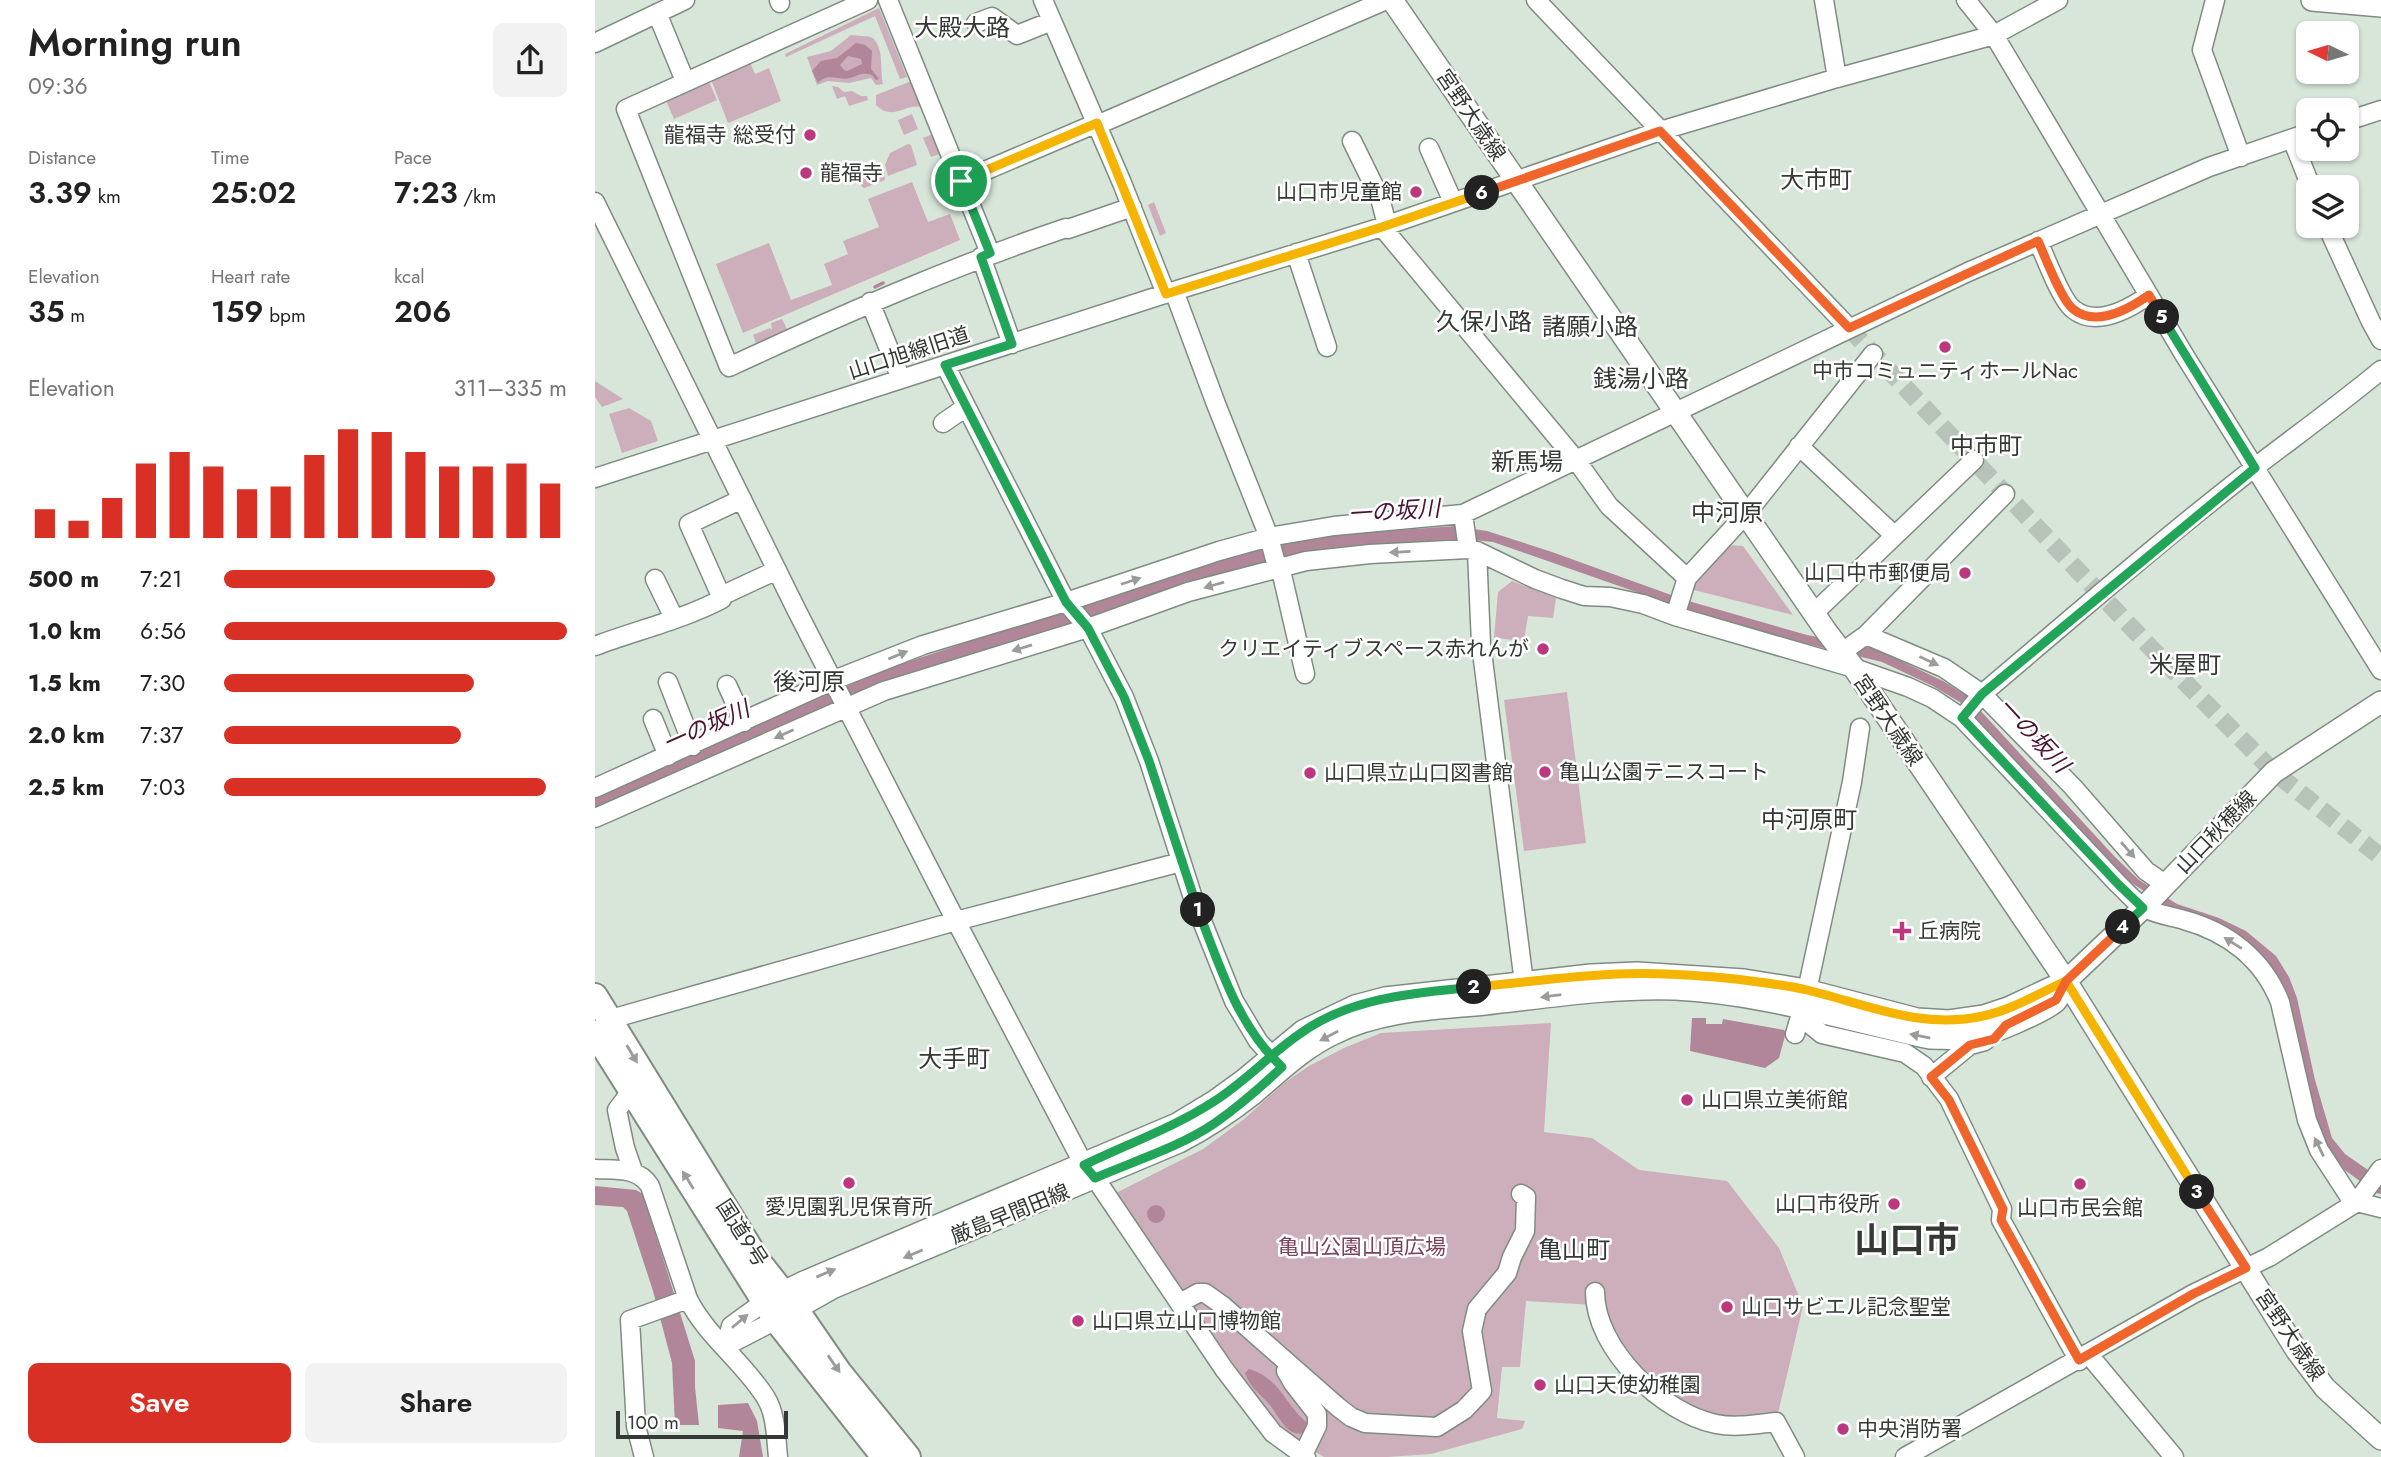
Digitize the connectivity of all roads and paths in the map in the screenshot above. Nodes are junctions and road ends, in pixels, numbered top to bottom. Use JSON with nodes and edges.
{"nodes":[{"id":1,"x":685,"y":0,"type":"edge"},
{"id":2,"x":868,"y":0,"type":"edge"},
{"id":3,"x":888,"y":0,"type":"edge"},
{"id":4,"x":1043,"y":0,"type":"edge"},
{"id":5,"x":1386,"y":0,"type":"edge"},
{"id":6,"x":1392,"y":0,"type":"edge"},
{"id":7,"x":1536,"y":0,"type":"edge"},
{"id":8,"x":1824,"y":0,"type":"edge"},
{"id":9,"x":1966,"y":0,"type":"edge"},
{"id":10,"x":2058,"y":0,"type":"edge"},
{"id":11,"x":2214,"y":0,"type":"edge"},
{"id":12,"x":2312,"y":0,"type":"edge"},
{"id":13,"x":2352,"y":2,"type":"edge"},
{"id":14,"x":2381,"y":6,"type":"edge"},
{"id":15,"x":657,"y":13,"type":"junction"},
{"id":16,"x":1052,"y":21,"type":"junction"},
{"id":17,"x":976,"y":23,"type":"dead end"},
{"id":18,"x":1994,"y":35,"type":"junction"},
{"id":19,"x":595,"y":43,"type":"edge"},
{"id":20,"x":1837,"y":78,"type":"junction"},
{"id":21,"x":685,"y":81,"type":"junction"},
{"id":22,"x":2381,"y":110,"type":"edge"},
{"id":23,"x":2359,"y":117,"type":"edge"},
{"id":24,"x":1097,"y":124,"type":"junction"},
{"id":25,"x":1660,"y":131,"type":"junction"},
{"id":26,"x":2296,"y":137,"type":"edge"},
{"id":27,"x":1352,"y":141,"type":"dead end"},
{"id":28,"x":1429,"y":148,"type":"dead end"},
{"id":29,"x":2241,"y":157,"type":"junction"},
{"id":30,"x":961,"y":181,"type":"junction"},
{"id":31,"x":1517,"y":182,"type":"junction"},
{"id":32,"x":595,"y":202,"type":"edge"},
{"id":33,"x":1453,"y":202,"type":"junction"},
{"id":34,"x":1132,"y":207,"type":"junction"},
{"id":35,"x":2100,"y":213,"type":"junction"},
{"id":36,"x":1385,"y":226,"type":"junction"},
{"id":37,"x":2332,"y":238,"type":"edge"},
{"id":38,"x":2038,"y":241,"type":"junction"},
{"id":39,"x":1296,"y":253,"type":"junction"},
{"id":40,"x":986,"y":255,"type":"junction"},
{"id":41,"x":1170,"y":292,"type":"junction"},
{"id":42,"x":2149,"y":295,"type":"junction"},
{"id":43,"x":870,"y":302,"type":"junction"},
{"id":44,"x":1849,"y":328,"type":"junction"},
{"id":45,"x":2381,"y":340,"type":"edge"},
{"id":46,"x":1012,"y":344,"type":"junction"},
{"id":47,"x":1327,"y":347,"type":"dead end"},
{"id":48,"x":1873,"y":354,"type":"dead end"},
{"id":49,"x":945,"y":365,"type":"junction"},
{"id":50,"x":2381,"y":370,"type":"edge"},
{"id":51,"x":901,"y":379,"type":"junction"},
{"id":52,"x":966,"y":407,"type":"junction"},
{"id":53,"x":1675,"y":411,"type":"junction"},
{"id":54,"x":943,"y":423,"type":"dead end"},
{"id":55,"x":711,"y":440,"type":"junction"},
{"id":56,"x":1799,"y":446,"type":"junction"},
{"id":57,"x":1576,"y":460,"type":"junction"},
{"id":58,"x":1974,"y":460,"type":"dead end"},
{"id":59,"x":2255,"y":468,"type":"junction"},
{"id":60,"x":595,"y":478,"type":"edge"},
{"id":61,"x":2005,"y":495,"type":"dead end"},
{"id":62,"x":742,"y":499,"type":"junction"},
{"id":63,"x":1746,"y":514,"type":"junction"},
{"id":64,"x":1463,"y":517,"type":"junction"},
{"id":65,"x":690,"y":525,"type":"junction"},
{"id":66,"x":672,"y":532,"type":"dead end"},
{"id":67,"x":1894,"y":535,"type":"junction"},
{"id":68,"x":1270,"y":539,"type":"junction"},
{"id":69,"x":1471,"y":548,"type":"junction"},
{"id":70,"x":1278,"y":565,"type":"junction"},
{"id":71,"x":777,"y":570,"type":"junction"},
{"id":72,"x":655,"y":579,"type":"dead end"},
{"id":73,"x":1685,"y":585,"type":"junction"},
{"id":74,"x":720,"y":596,"type":"junction"},
{"id":75,"x":1068,"y":604,"type":"junction"},
{"id":76,"x":1814,"y":613,"type":"junction"},
{"id":77,"x":1676,"y":614,"type":"junction"},
{"id":78,"x":674,"y":618,"type":"junction"},
{"id":79,"x":1086,"y":626,"type":"junction"},
{"id":80,"x":595,"y":646,"type":"edge"},
{"id":81,"x":1850,"y":647,"type":"junction"},
{"id":82,"x":2381,"y":670,"type":"edge"},
{"id":83,"x":1305,"y":674,"type":"dead end"},
{"id":84,"x":668,"y":682,"type":"dead end"},
{"id":85,"x":727,"y":685,"type":"dead end"},
{"id":86,"x":841,"y":693,"type":"junction"},
{"id":87,"x":1980,"y":696,"type":"junction"},
{"id":88,"x":2381,"y":702,"type":"edge"},
{"id":89,"x":1962,"y":718,"type":"junction"},
{"id":90,"x":653,"y":719,"type":"dead end"},
{"id":91,"x":744,"y":722,"type":"junction"},
{"id":92,"x":1860,"y":728,"type":"dead end"},
{"id":93,"x":693,"y":746,"type":"junction"},
{"id":94,"x":669,"y":757,"type":"junction"},
{"id":95,"x":595,"y":788,"type":"edge"},
{"id":96,"x":595,"y":818,"type":"edge"},
{"id":97,"x":2097,"y":840,"type":"junction"},
{"id":98,"x":1181,"y":862,"type":"junction"},
{"id":99,"x":2165,"y":884,"type":"junction"},
{"id":100,"x":2143,"y":908,"type":"junction"},
{"id":101,"x":956,"y":921,"type":"junction"},
{"id":102,"x":2066,"y":981,"type":"junction"},
{"id":103,"x":1524,"y":983,"type":"junction"},
{"id":104,"x":595,"y":996,"type":"edge"},
{"id":105,"x":1801,"y":1012,"type":"junction"},
{"id":106,"x":2006,"y":1025,"type":"junction"},
{"id":107,"x":603,"y":1026,"type":"edge"},
{"id":108,"x":1276,"y":1061,"type":"junction"},
{"id":109,"x":1931,"y":1077,"type":"junction"},
{"id":110,"x":632,"y":1090,"type":"junction"},
{"id":111,"x":595,"y":1169,"type":"edge"},
{"id":112,"x":633,"y":1171,"type":"junction"},
{"id":113,"x":1090,"y":1171,"type":"junction"},
{"id":114,"x":2379,"y":1172,"type":"edge"},
{"id":115,"x":1521,"y":1194,"type":"dead end"},
{"id":116,"x":2360,"y":1199,"type":"junction"},
{"id":117,"x":2381,"y":1208,"type":"edge"},
{"id":118,"x":2246,"y":1268,"type":"junction"},
{"id":119,"x":1595,"y":1292,"type":"dead end"},
{"id":120,"x":684,"y":1300,"type":"junction"},
{"id":121,"x":1180,"y":1303,"type":"junction"},
{"id":122,"x":779,"y":1305,"type":"junction"},
{"id":123,"x":726,"y":1346,"type":"junction"},
{"id":124,"x":2084,"y":1358,"type":"junction"},
{"id":125,"x":1287,"y":1363,"type":"junction"},
{"id":126,"x":2381,"y":1439,"type":"edge"},
{"id":127,"x":1305,"y":1456,"type":"edge"},
{"id":128,"x":644,"y":1457,"type":"edge"},
{"id":129,"x":778,"y":1457,"type":"edge"},
{"id":130,"x":884,"y":1457,"type":"edge"},
{"id":131,"x":908,"y":1457,"type":"edge"},
{"id":132,"x":1795,"y":1457,"type":"edge"},
{"id":133,"x":1905,"y":1457,"type":"edge"},
{"id":134,"x":2174,"y":1457,"type":"edge"}],
"edges":[{"from":1,"to":15,"type":"street"},
{"from":2,"to":21,"type":"street"},
{"from":3,"to":30,"type":"street"},
{"from":4,"to":16,"type":"street"},
{"from":5,"to":24,"type":"street"},
{"from":6,"to":31,"type":"main road","name":"宮野大歳線"},
{"from":7,"to":25,"type":"street"},
{"from":8,"to":20,"type":"street"},
{"from":9,"to":18,"type":"street"},
{"from":10,"to":18,"type":"street","name":"山口旭線旧道"},
{"from":11,"to":29,"type":"street"},
{"from":12,"to":13,"type":"main road"},
{"from":13,"to":14,"type":"main road"},
{"from":15,"to":19,"type":"street"},
{"from":15,"to":21,"type":"street"},
{"from":16,"to":17,"type":"street"},
{"from":16,"to":24,"type":"street"},
{"from":18,"to":20,"type":"street","name":"山口旭線旧道"},
{"from":18,"to":35,"type":"street"},
{"from":20,"to":25,"type":"street","name":"山口旭線旧道"},
{"from":21,"to":43,"type":"street"},
{"from":22,"to":23,"type":"street"},
{"from":24,"to":30,"type":"street"},
{"from":24,"to":34,"type":"street"},
{"from":25,"to":31,"type":"street","name":"山口旭線旧道"},
{"from":25,"to":44,"type":"street"},
{"from":26,"to":29,"type":"street"},
{"from":27,"to":36,"type":"street"},
{"from":28,"to":33,"type":"street"},
{"from":29,"to":35,"type":"street"},
{"from":30,"to":40,"type":"street"},
{"from":31,"to":33,"type":"street","name":"山口旭線旧道"},
{"from":31,"to":53,"type":"main road","name":"宮野大歳線"},
{"from":32,"to":55,"type":"street"},
{"from":33,"to":36,"type":"street","name":"山口旭線旧道"},
{"from":34,"to":40,"type":"street"},
{"from":34,"to":41,"type":"street"},
{"from":35,"to":38,"type":"street"},
{"from":35,"to":42,"type":"street"},
{"from":36,"to":39,"type":"street","name":"山口旭線旧道"},
{"from":36,"to":57,"type":"street"},
{"from":37,"to":45,"type":"street"},
{"from":38,"to":42,"type":"street"},
{"from":38,"to":44,"type":"street"},
{"from":39,"to":41,"type":"street","name":"山口旭線旧道"},
{"from":39,"to":47,"type":"street"},
{"from":40,"to":43,"type":"street"},
{"from":40,"to":46,"type":"street"},
{"from":41,"to":46,"type":"street","name":"山口旭線旧道"},
{"from":41,"to":68,"type":"street"},
{"from":42,"to":59,"type":"street"},
{"from":43,"to":51,"type":"street"},
{"from":44,"to":53,"type":"street"},
{"from":46,"to":49,"type":"street","name":"山口旭線旧道"},
{"from":48,"to":56,"type":"street"},
{"from":49,"to":51,"type":"street","name":"山口旭線旧道"},
{"from":49,"to":52,"type":"street"},
{"from":50,"to":59,"type":"street"},
{"from":51,"to":55,"type":"street","name":"山口旭線旧道"},
{"from":52,"to":54,"type":"street"},
{"from":52,"to":75,"type":"street"},
{"from":53,"to":57,"type":"street"},
{"from":53,"to":63,"type":"main road","name":"宮野大歳線"},
{"from":55,"to":60,"type":"street","name":"山口旭線旧道"},
{"from":55,"to":62,"type":"street"},
{"from":56,"to":63,"type":"street"},
{"from":56,"to":67,"type":"street"},
{"from":57,"to":64,"type":"street"},
{"from":57,"to":73,"type":"street"},
{"from":58,"to":67,"type":"street"},
{"from":59,"to":82,"type":"street"},
{"from":59,"to":87,"type":"street"},
{"from":61,"to":81,"type":"street"},
{"from":62,"to":65,"type":"street"},
{"from":62,"to":71,"type":"street"},
{"from":63,"to":73,"type":"street"},
{"from":63,"to":76,"type":"main road","name":"宮野大歳線"},
{"from":64,"to":68,"type":"street"},
{"from":64,"to":69,"type":"street"},
{"from":65,"to":66,"type":"street"},
{"from":65,"to":74,"type":"street"},
{"from":67,"to":76,"type":"street"},
{"from":68,"to":70,"type":"street"},
{"from":75,"to":68,"type":"street","one_way":true},
{"from":69,"to":70,"type":"street","one_way":true},
{"from":69,"to":77,"type":"street"},
{"from":69,"to":103,"type":"street"},
{"from":70,"to":79,"type":"street","one_way":true},
{"from":70,"to":83,"type":"street"},
{"from":71,"to":74,"type":"street"},
{"from":71,"to":86,"type":"street"},
{"from":72,"to":78,"type":"street"},
{"from":73,"to":77,"type":"street"},
{"from":74,"to":78,"type":"street"},
{"from":75,"to":79,"type":"street"},
{"from":86,"to":75,"type":"street","one_way":true},
{"from":76,"to":81,"type":"main road","name":"宮野大歳線"},
{"from":77,"to":81,"type":"street"},
{"from":78,"to":80,"type":"street"},
{"from":79,"to":86,"type":"street","one_way":true},
{"from":79,"to":98,"type":"street"},
{"from":81,"to":87,"type":"street","one_way":true},
{"from":81,"to":89,"type":"street"},
{"from":81,"to":102,"type":"main road","name":"宮野大歳線"},
{"from":84,"to":93,"type":"street"},
{"from":85,"to":91,"type":"street"},
{"from":86,"to":91,"type":"street"},
{"from":86,"to":96,"type":"street","one_way":true},
{"from":86,"to":101,"type":"street"},
{"from":87,"to":89,"type":"street"},
{"from":87,"to":97,"type":"street"},
{"from":88,"to":99,"type":"main road","name":"山口秋穂線"},
{"from":89,"to":97,"type":"street"},
{"from":90,"to":94,"type":"street"},
{"from":91,"to":93,"type":"street"},
{"from":92,"to":105,"type":"street"},
{"from":93,"to":94,"type":"street"},
{"from":94,"to":95,"type":"street"},
{"from":97,"to":99,"type":"street","one_way":true},
{"from":97,"to":100,"type":"street"},
{"from":98,"to":101,"type":"street"},
{"from":98,"to":108,"type":"street"},
{"from":99,"to":100,"type":"main road","name":"山口秋穂線"},
{"from":100,"to":102,"type":"main road","name":"山口秋穂線"},
{"from":116,"to":100,"type":"street","one_way":true},
{"from":101,"to":107,"type":"street"},
{"from":101,"to":113,"type":"street"},
{"from":102,"to":105,"type":"main road","name":"厳島早間田線"},
{"from":102,"to":106,"type":"main road","name":"厳島早間田線"},
{"from":102,"to":118,"type":"main road","name":"宮野大歳線"},
{"from":103,"to":105,"type":"main road","name":"厳島早間田線"},
{"from":103,"to":108,"type":"main road","name":"厳島早間田線"},
{"from":104,"to":107,"type":"highway","name":"国道9号"},
{"from":106,"to":105,"type":"main road","name":"厳島早間田線","one_way":true},
{"from":105,"to":108,"type":"main road","name":"厳島早間田線","one_way":true},
{"from":105,"to":109,"type":"street"},
{"from":106,"to":109,"type":"street"},
{"from":107,"to":110,"type":"highway","name":"国道9号"},
{"from":107,"to":122,"type":"highway","name":"国道9号","one_way":true},
{"from":108,"to":113,"type":"main road","name":"厳島早間田線"},
{"from":109,"to":124,"type":"street"},
{"from":110,"to":112,"type":"street"},
{"from":122,"to":110,"type":"highway","name":"国道9号","one_way":true},
{"from":111,"to":112,"type":"street"},
{"from":112,"to":120,"type":"street"},
{"from":113,"to":121,"type":"street"},
{"from":113,"to":122,"type":"main road","name":"厳島早間田線"},
{"from":114,"to":116,"type":"street"},
{"from":115,"to":125,"type":"street"},
{"from":116,"to":117,"type":"street"},
{"from":116,"to":118,"type":"street"},
{"from":118,"to":124,"type":"street"},
{"from":118,"to":126,"type":"main road","name":"宮野大歳線"},
{"from":119,"to":132,"type":"street"},
{"from":120,"to":123,"type":"street"},
{"from":120,"to":128,"type":"street"},
{"from":121,"to":125,"type":"street"},
{"from":121,"to":127,"type":"street"},
{"from":122,"to":123,"type":"street"},
{"from":122,"to":130,"type":"highway","name":"国道9号"},
{"from":122,"to":131,"type":"highway","name":"国道9号","one_way":true},
{"from":123,"to":129,"type":"street"},
{"from":124,"to":133,"type":"street"},
{"from":124,"to":134,"type":"street"},
{"from":125,"to":127,"type":"street"}]}
